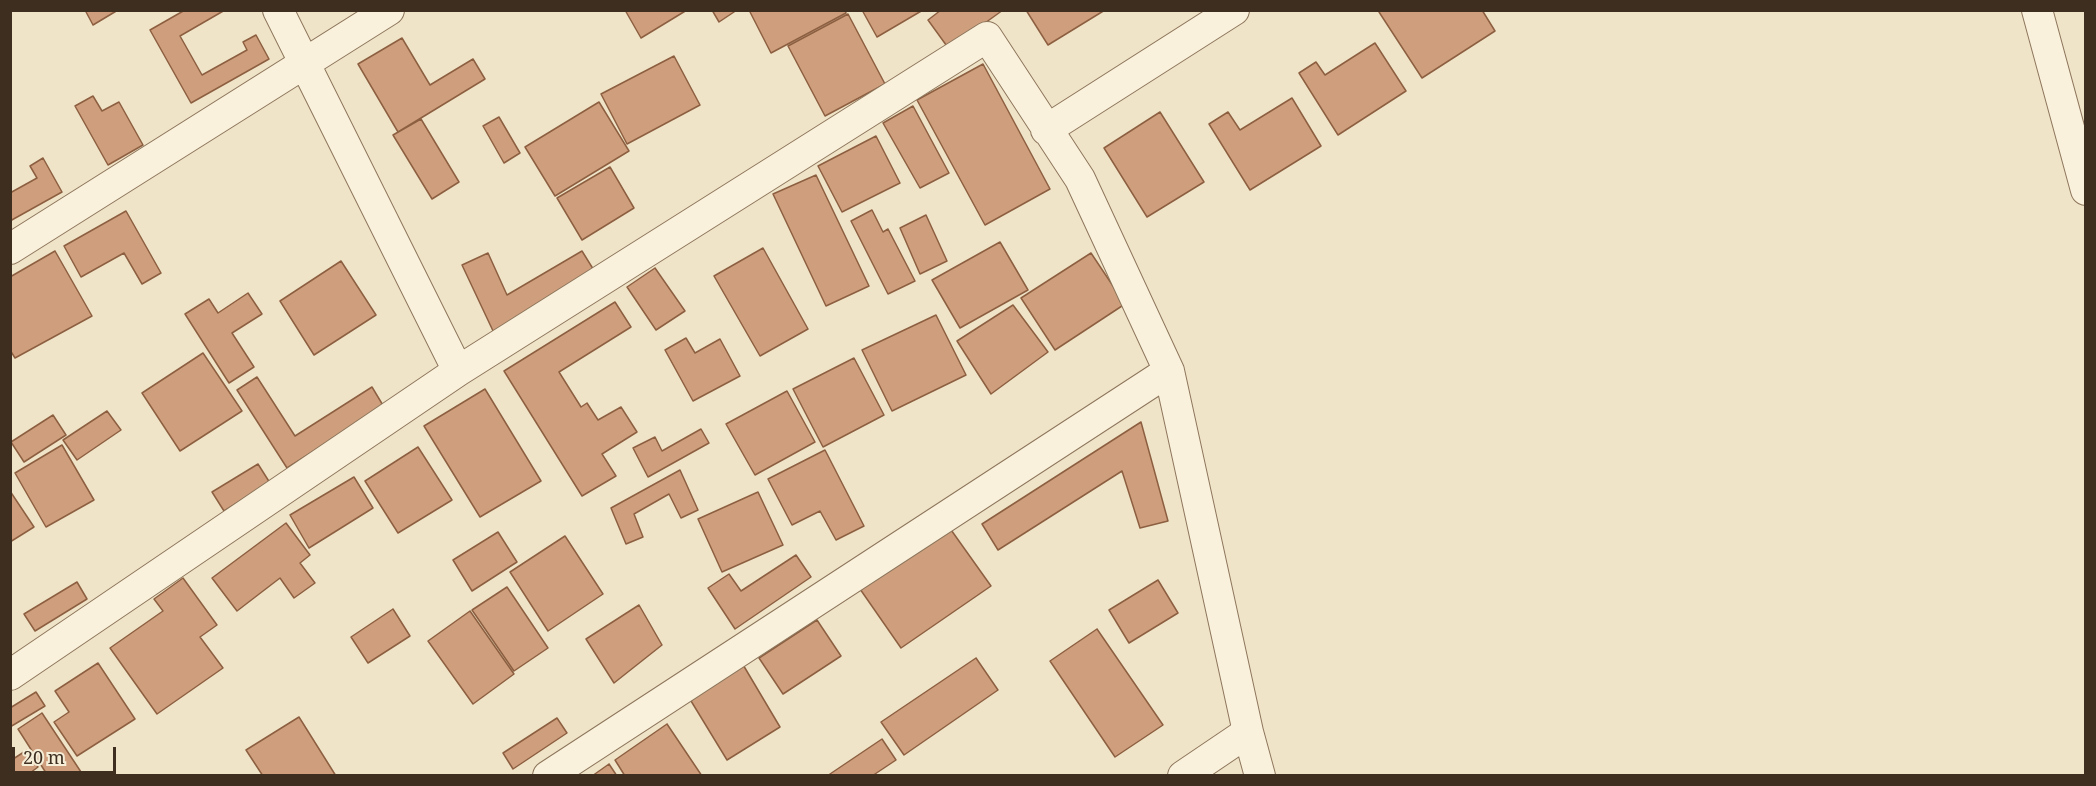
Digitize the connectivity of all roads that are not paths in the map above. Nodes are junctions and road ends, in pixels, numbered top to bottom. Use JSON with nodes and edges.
{"nodes":[{"id":1,"x":278,"y":10,"type":"edge"},
{"id":2,"x":389,"y":10,"type":"edge"},
{"id":3,"x":1234,"y":10,"type":"edge"},
{"id":4,"x":2037,"y":10,"type":"edge"},
{"id":5,"x":305,"y":63,"type":"junction"},
{"id":6,"x":1046,"y":130,"type":"junction"},
{"id":7,"x":2085,"y":190,"type":"edge"},
{"id":8,"x":10,"y":249,"type":"edge"},
{"id":9,"x":458,"y":371,"type":"junction"},
{"id":10,"x":1169,"y":371,"type":"junction"},
{"id":11,"x":10,"y":675,"type":"edge"},
{"id":12,"x":1248,"y":732,"type":"junction"},
{"id":13,"x":548,"y":776,"type":"edge"},
{"id":14,"x":1183,"y":776,"type":"edge"},
{"id":15,"x":1260,"y":776,"type":"edge"}],
"edges":[{"from":1,"to":5,"type":"street"},
{"from":2,"to":5,"type":"street"},
{"from":3,"to":6,"type":"street"},
{"from":4,"to":7,"type":"street"},
{"from":5,"to":8,"type":"street"},
{"from":5,"to":9,"type":"street"},
{"from":6,"to":9,"type":"street"},
{"from":6,"to":10,"type":"street"},
{"from":9,"to":11,"type":"street"},
{"from":10,"to":12,"type":"street"},
{"from":10,"to":13,"type":"street"},
{"from":12,"to":14,"type":"street"},
{"from":12,"to":15,"type":"street"}]}
